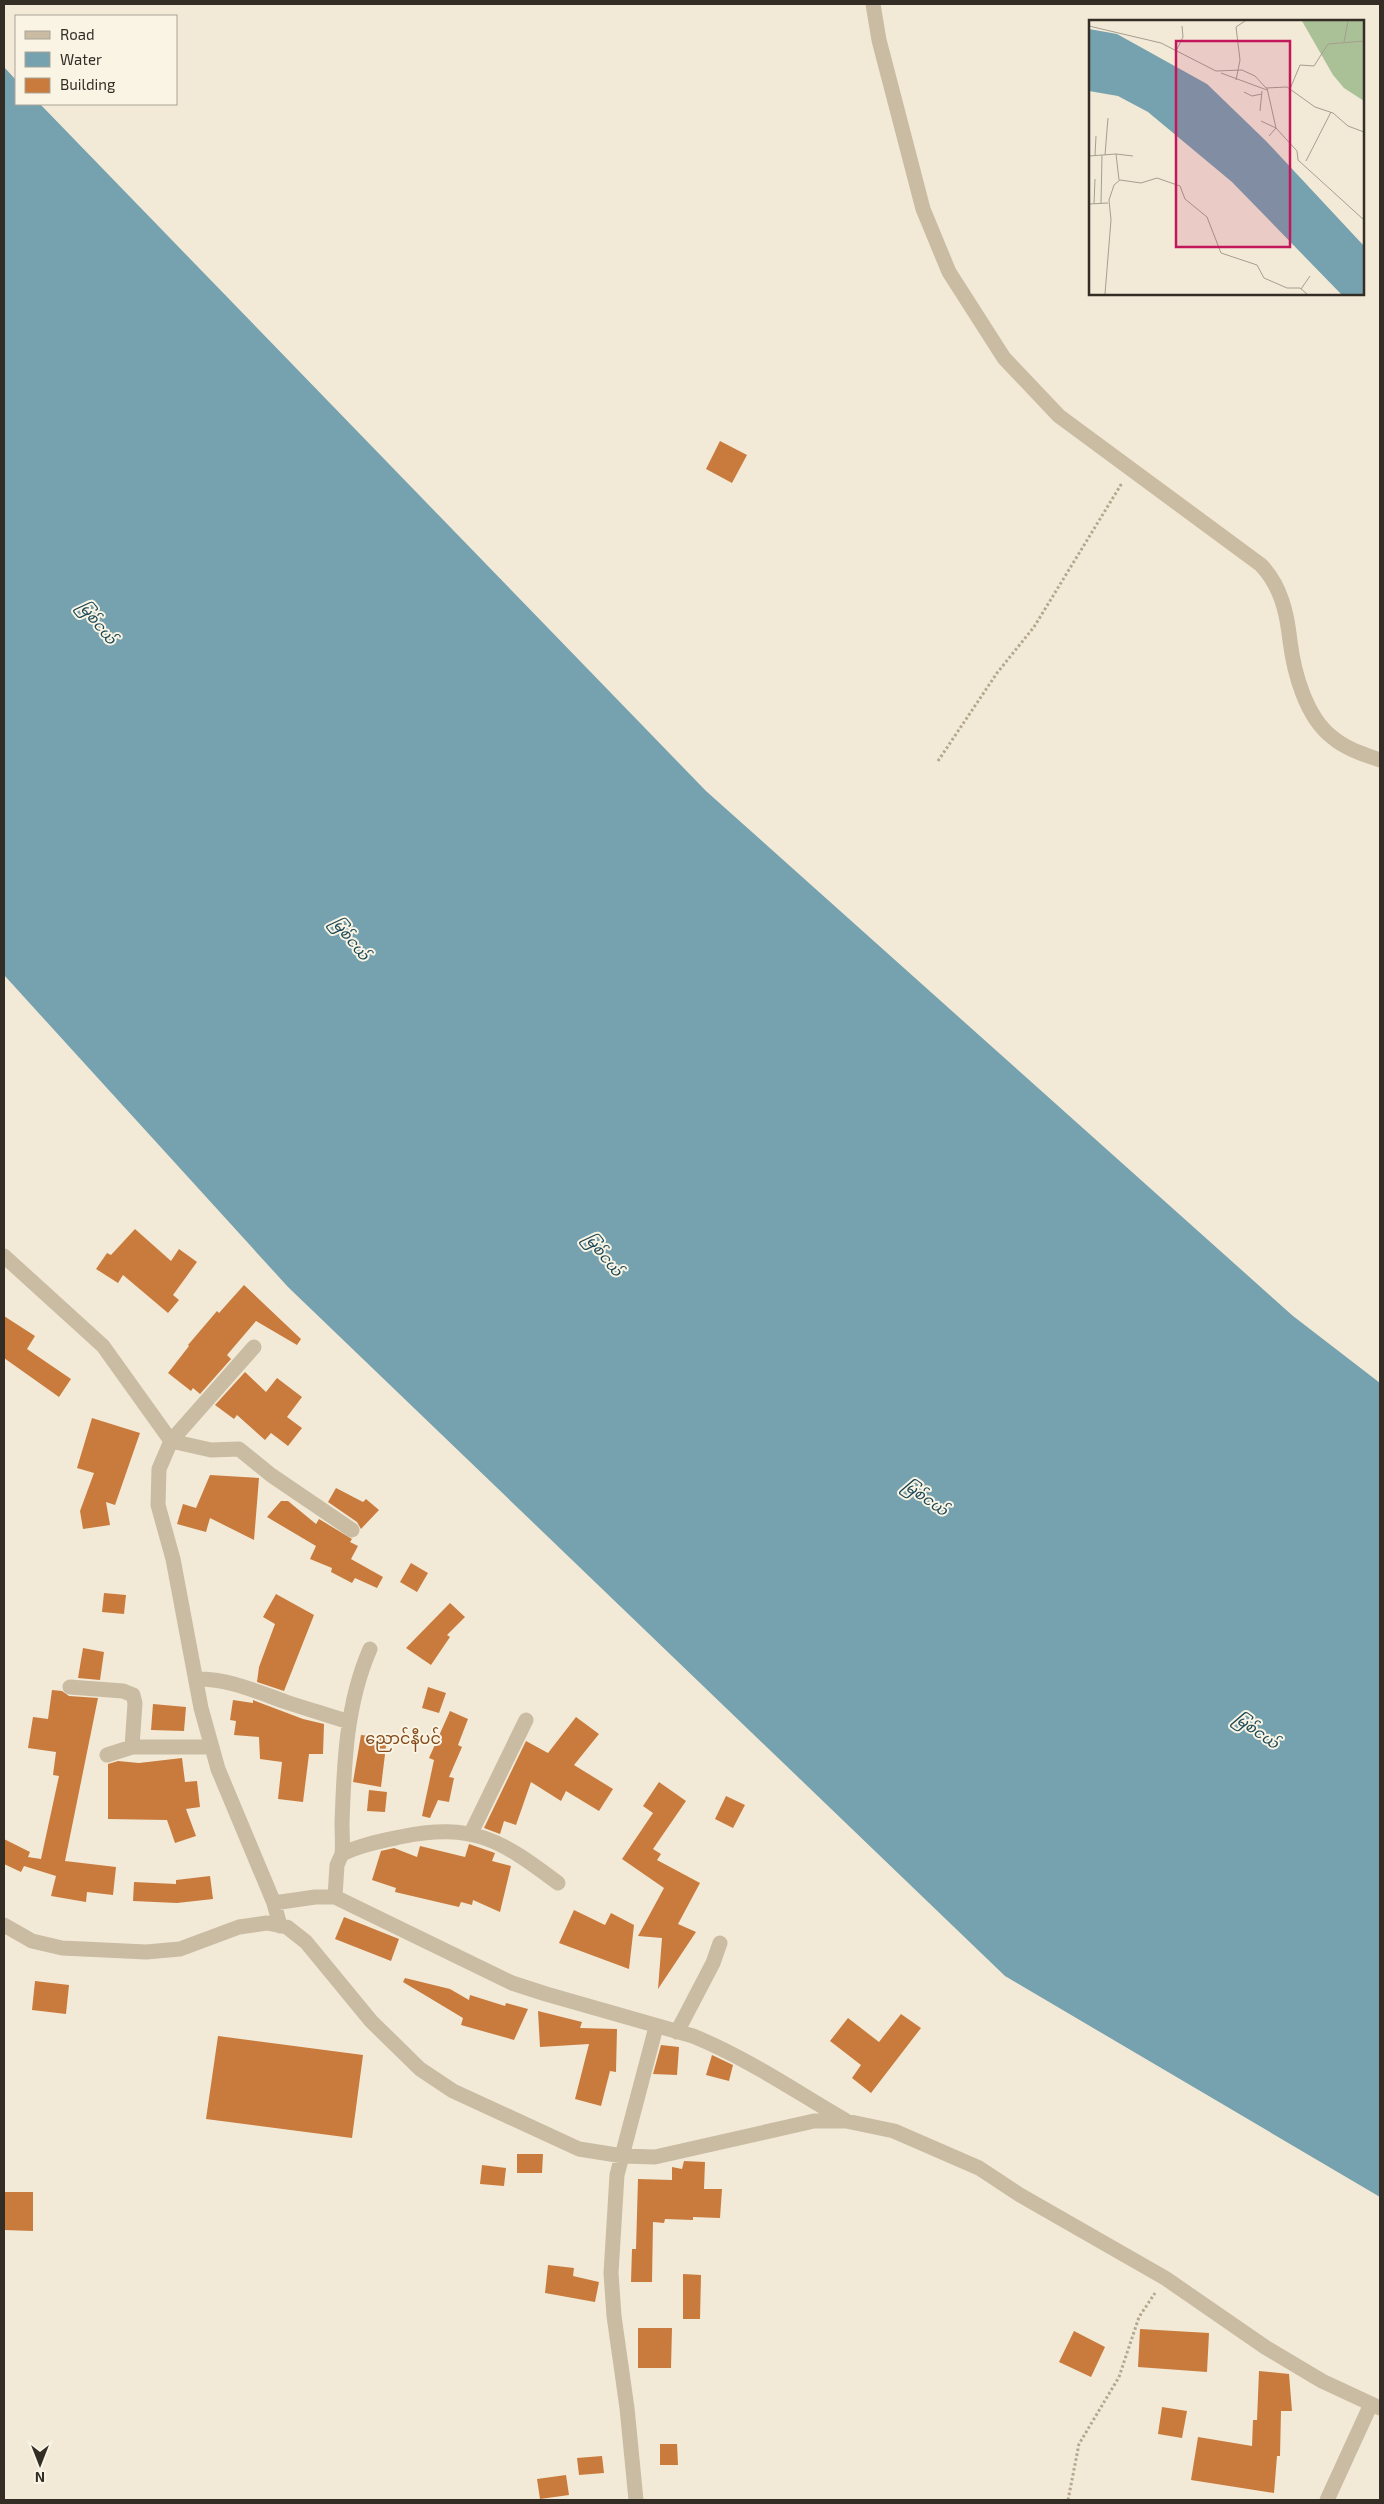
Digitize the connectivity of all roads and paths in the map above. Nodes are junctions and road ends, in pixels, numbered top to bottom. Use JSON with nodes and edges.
{"nodes":[{"id":1,"x":873,"y":4,"type":"edge"},
{"id":2,"x":1131,"y":468,"type":"junction"},
{"id":3,"x":1380,"y":760,"type":"edge"},
{"id":4,"x":938,"y":761,"type":"dead end"},
{"id":5,"x":4,"y":1256,"type":"edge"},
{"id":6,"x":254,"y":1347,"type":"dead end"},
{"id":7,"x":171,"y":1441,"type":"junction"},
{"id":8,"x":352,"y":1530,"type":"dead end"},
{"id":9,"x":370,"y":1649,"type":"dead end"},
{"id":10,"x":197,"y":1679,"type":"junction"},
{"id":11,"x":70,"y":1687,"type":"dead end"},
{"id":12,"x":526,"y":1720,"type":"dead end"},
{"id":13,"x":349,"y":1722,"type":"junction"},
{"id":14,"x":132,"y":1747,"type":"junction"},
{"id":15,"x":212,"y":1747,"type":"junction"},
{"id":16,"x":107,"y":1755,"type":"dead end"},
{"id":17,"x":470,"y":1833,"type":"junction"},
{"id":18,"x":342,"y":1854,"type":"junction"},
{"id":19,"x":558,"y":1883,"type":"dead end"},
{"id":20,"x":335,"y":1898,"type":"junction"},
{"id":21,"x":274,"y":1903,"type":"junction"},
{"id":22,"x":4,"y":1925,"type":"edge"},
{"id":23,"x":280,"y":1926,"type":"junction"},
{"id":24,"x":720,"y":1943,"type":"dead end"},
{"id":25,"x":656,"y":2027,"type":"junction"},
{"id":26,"x":677,"y":2032,"type":"junction"},
{"id":27,"x":846,"y":2121,"type":"junction"},
{"id":28,"x":623,"y":2156,"type":"junction"},
{"id":29,"x":1165,"y":2278,"type":"junction"},
{"id":30,"x":1376,"y":2406,"type":"edge"},
{"id":31,"x":636,"y":2500,"type":"edge"},
{"id":32,"x":1068,"y":2500,"type":"edge"},
{"id":33,"x":1327,"y":2500,"type":"edge"}],
"edges":[{"from":1,"to":2,"type":"street"},
{"from":2,"to":3,"type":"street"},
{"from":2,"to":4,"type":"path"},
{"from":5,"to":7,"type":"street"},
{"from":6,"to":7,"type":"street"},
{"from":7,"to":8,"type":"street"},
{"from":7,"to":10,"type":"street"},
{"from":9,"to":13,"type":"street"},
{"from":10,"to":13,"type":"street"},
{"from":10,"to":15,"type":"street"},
{"from":11,"to":14,"type":"street"},
{"from":12,"to":17,"type":"street"},
{"from":13,"to":18,"type":"street"},
{"from":14,"to":15,"type":"street"},
{"from":14,"to":16,"type":"street"},
{"from":15,"to":21,"type":"street"},
{"from":17,"to":18,"type":"street"},
{"from":17,"to":19,"type":"street"},
{"from":18,"to":20,"type":"street"},
{"from":20,"to":21,"type":"street"},
{"from":20,"to":25,"type":"street"},
{"from":21,"to":23,"type":"street"},
{"from":22,"to":23,"type":"street"},
{"from":23,"to":28,"type":"street"},
{"from":24,"to":26,"type":"street"},
{"from":25,"to":26,"type":"street"},
{"from":25,"to":28,"type":"street"},
{"from":26,"to":27,"type":"street"},
{"from":27,"to":28,"type":"street"},
{"from":27,"to":29,"type":"street"},
{"from":28,"to":31,"type":"street"},
{"from":29,"to":30,"type":"street"},
{"from":29,"to":32,"type":"path"},
{"from":30,"to":33,"type":"street"}]}
